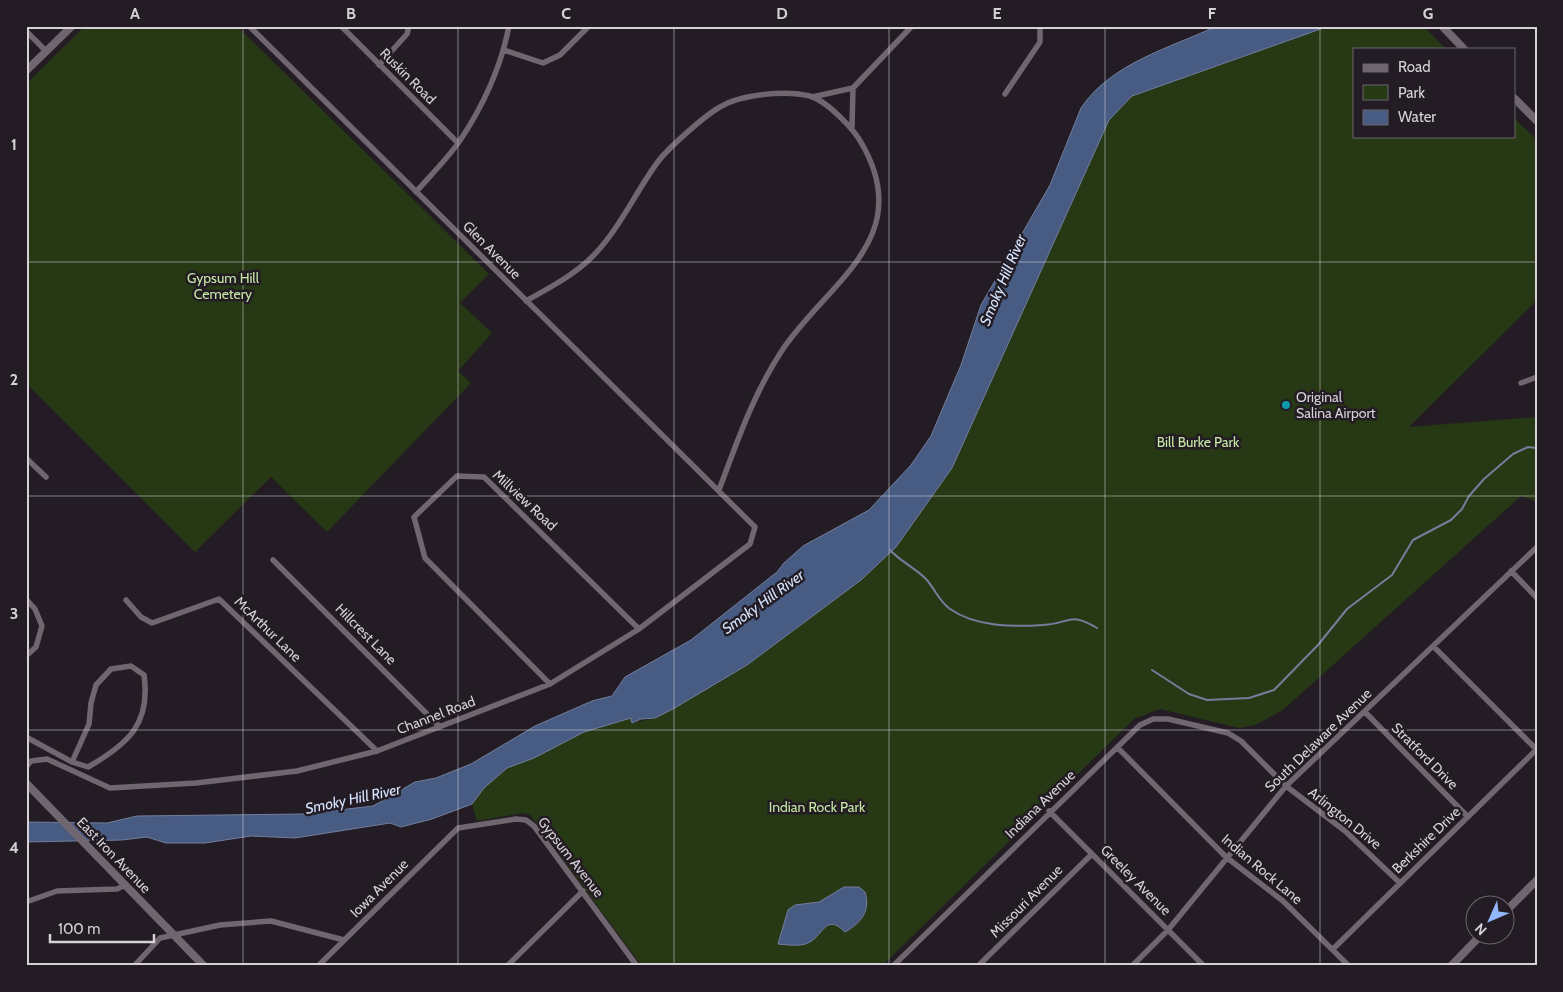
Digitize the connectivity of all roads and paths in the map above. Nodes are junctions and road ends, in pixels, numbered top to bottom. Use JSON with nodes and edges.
{"nodes":[{"id":1,"x":72,"y":26,"type":"edge"},
{"id":2,"x":249,"y":26,"type":"edge"},
{"id":3,"x":341,"y":26,"type":"edge"},
{"id":4,"x":409,"y":26,"type":"edge"},
{"id":5,"x":508,"y":26,"type":"edge"},
{"id":6,"x":589,"y":26,"type":"edge"},
{"id":7,"x":912,"y":26,"type":"edge"},
{"id":8,"x":1040,"y":26,"type":"edge"},
{"id":9,"x":1442,"y":26,"type":"edge"},
{"id":10,"x":26,"y":30,"type":"edge"},
{"id":11,"x":1463,"y":48,"type":"edge"},
{"id":12,"x":504,"y":50,"type":"junction"},
{"id":13,"x":46,"y":51,"type":"junction"},
{"id":14,"x":380,"y":65,"type":"junction"},
{"id":15,"x":26,"y":71,"type":"edge"},
{"id":16,"x":854,"y":88,"type":"junction"},
{"id":17,"x":1005,"y":94,"type":"dead end"},
{"id":18,"x":812,"y":97,"type":"junction"},
{"id":19,"x":1516,"y":100,"type":"edge"},
{"id":20,"x":1537,"y":120,"type":"edge"},
{"id":21,"x":852,"y":127,"type":"junction"},
{"id":22,"x":458,"y":143,"type":"junction"},
{"id":23,"x":416,"y":192,"type":"junction"},
{"id":24,"x":526,"y":301,"type":"junction"},
{"id":25,"x":1537,"y":377,"type":"edge"},
{"id":26,"x":1521,"y":383,"type":"dead end"},
{"id":27,"x":26,"y":458,"type":"edge"},
{"id":28,"x":46,"y":477,"type":"dead end"},
{"id":29,"x":719,"y":490,"type":"junction"},
{"id":30,"x":1537,"y":547,"type":"edge"},
{"id":31,"x":273,"y":560,"type":"dead end"},
{"id":32,"x":1511,"y":572,"type":"junction"},
{"id":33,"x":1537,"y":598,"type":"edge"},
{"id":34,"x":26,"y":599,"type":"edge"},
{"id":35,"x":126,"y":600,"type":"dead end"},
{"id":36,"x":639,"y":629,"type":"junction"},
{"id":37,"x":1434,"y":646,"type":"junction"},
{"id":38,"x":26,"y":656,"type":"edge"},
{"id":39,"x":26,"y":682,"type":"edge"},
{"id":40,"x":550,"y":684,"type":"junction"},
{"id":41,"x":26,"y":690,"type":"edge"},
{"id":42,"x":1365,"y":712,"type":"junction"},
{"id":43,"x":440,"y":726,"type":"junction"},
{"id":44,"x":1228,"y":733,"type":"joint"},
{"id":45,"x":26,"y":738,"type":"edge"},
{"id":46,"x":1118,"y":748,"type":"junction"},
{"id":47,"x":1536,"y":750,"type":"edge"},
{"id":48,"x":377,"y":751,"type":"junction"},
{"id":49,"x":72,"y":762,"type":"junction"},
{"id":50,"x":26,"y":767,"type":"edge"},
{"id":51,"x":26,"y":783,"type":"edge"},
{"id":52,"x":1286,"y":786,"type":"junction"},
{"id":53,"x":1049,"y":811,"type":"junction"},
{"id":54,"x":1468,"y":816,"type":"junction"},
{"id":55,"x":458,"y":828,"type":"joint"},
{"id":56,"x":1092,"y":854,"type":"junction"},
{"id":57,"x":1226,"y":857,"type":"junction"},
{"id":58,"x":1537,"y":880,"type":"edge"},
{"id":59,"x":1400,"y":883,"type":"junction"},
{"id":60,"x":126,"y":885,"type":"junction"},
{"id":61,"x":583,"y":891,"type":"junction"},
{"id":62,"x":1516,"y":901,"type":"edge"},
{"id":63,"x":26,"y":902,"type":"edge"},
{"id":64,"x":1168,"y":930,"type":"junction"},
{"id":65,"x":174,"y":935,"type":"junction"},
{"id":66,"x":344,"y":940,"type":"junction"},
{"id":67,"x":1472,"y":944,"type":"edge"},
{"id":68,"x":1333,"y":949,"type":"junction"},
{"id":69,"x":134,"y":966,"type":"edge"},
{"id":70,"x":204,"y":966,"type":"edge"},
{"id":71,"x":318,"y":966,"type":"edge"},
{"id":72,"x":507,"y":966,"type":"edge"},
{"id":73,"x":637,"y":966,"type":"edge"},
{"id":74,"x":893,"y":966,"type":"edge"},
{"id":75,"x":978,"y":966,"type":"edge"},
{"id":76,"x":1132,"y":966,"type":"edge"},
{"id":77,"x":1204,"y":966,"type":"edge"},
{"id":78,"x":1349,"y":966,"type":"edge"},
{"id":79,"x":1451,"y":966,"type":"edge"}],
"edges":[{"from":1,"to":13,"type":"street"},
{"from":2,"to":23,"type":"street","name":"Glen Avenue"},
{"from":3,"to":14,"type":"street","name":"Ruskin Road"},
{"from":4,"to":14,"type":"street"},
{"from":5,"to":12,"type":"street"},
{"from":6,"to":12,"type":"street"},
{"from":7,"to":16,"type":"street"},
{"from":8,"to":17,"type":"street"},
{"from":9,"to":11,"type":"street"},
{"from":10,"to":13,"type":"street"},
{"from":12,"to":22,"type":"street"},
{"from":13,"to":15,"type":"street"},
{"from":14,"to":22,"type":"street","name":"Ruskin Road"},
{"from":16,"to":18,"type":"street"},
{"from":16,"to":21,"type":"street"},
{"from":18,"to":21,"type":"street"},
{"from":18,"to":24,"type":"street"},
{"from":19,"to":20,"type":"street"},
{"from":21,"to":29,"type":"street"},
{"from":22,"to":23,"type":"street"},
{"from":23,"to":24,"type":"street","name":"Glen Avenue"},
{"from":24,"to":29,"type":"street","name":"Glen Avenue"},
{"from":25,"to":26,"type":"street"},
{"from":27,"to":28,"type":"street"},
{"from":29,"to":36,"type":"street","name":"Channel Road"},
{"from":30,"to":32,"type":"street","name":"South Delaware Avenue"},
{"from":31,"to":43,"type":"street","name":"Hillcrest Lane"},
{"from":32,"to":33,"type":"street"},
{"from":32,"to":37,"type":"street","name":"South Delaware Avenue"},
{"from":34,"to":38,"type":"street"},
{"from":35,"to":48,"type":"street","name":"McArthur Lane"},
{"from":36,"to":40,"type":"street","name":"Channel Road"},
{"from":36,"to":40,"type":"street","name":"Millview Road"},
{"from":37,"to":42,"type":"street","name":"South Delaware Avenue"},
{"from":37,"to":47,"type":"street"},
{"from":39,"to":41,"type":"street"},
{"from":40,"to":43,"type":"street","name":"Channel Road"},
{"from":42,"to":52,"type":"street","name":"South Delaware Avenue"},
{"from":42,"to":54,"type":"street","name":"Stratford Drive"},
{"from":43,"to":48,"type":"street","name":"Channel Road"},
{"from":44,"to":46,"type":"street","name":"Indiana Avenue"},
{"from":44,"to":52,"type":"street","name":"Arlington Drive"},
{"from":45,"to":49,"type":"street"},
{"from":46,"to":53,"type":"street","name":"Indiana Avenue"},
{"from":46,"to":57,"type":"street","name":"Indian Rock Lane"},
{"from":47,"to":54,"type":"street","name":"Berkshire Drive"},
{"from":48,"to":50,"type":"street","name":"Channel Road"},
{"from":49,"to":49,"type":"street"},
{"from":51,"to":60,"type":"street","name":"East Iron Avenue"},
{"from":52,"to":57,"type":"street","name":"South Delaware Avenue"},
{"from":52,"to":59,"type":"street","name":"Arlington Drive"},
{"from":53,"to":56,"type":"street","name":"Greeley Avenue"},
{"from":53,"to":74,"type":"street","name":"Indiana Avenue"},
{"from":54,"to":59,"type":"street","name":"Berkshire Drive"},
{"from":55,"to":61,"type":"street","name":"Gypsum Avenue"},
{"from":55,"to":66,"type":"street","name":"Iowa Avenue"},
{"from":56,"to":64,"type":"street","name":"Greeley Avenue"},
{"from":56,"to":75,"type":"street","name":"Missouri Avenue"},
{"from":57,"to":64,"type":"street","name":"South Delaware Avenue"},
{"from":57,"to":68,"type":"street","name":"Indian Rock Lane"},
{"from":58,"to":62,"type":"street"},
{"from":59,"to":68,"type":"street","name":"Berkshire Drive"},
{"from":60,"to":63,"type":"street"},
{"from":60,"to":65,"type":"street","name":"East Iron Avenue"},
{"from":61,"to":72,"type":"street"},
{"from":61,"to":73,"type":"street","name":"Gypsum Avenue"},
{"from":64,"to":76,"type":"street","name":"South Delaware Avenue"},
{"from":64,"to":77,"type":"street","name":"Greeley Avenue"},
{"from":65,"to":66,"type":"street"},
{"from":65,"to":69,"type":"street"},
{"from":65,"to":70,"type":"street","name":"East Iron Avenue"},
{"from":66,"to":71,"type":"street","name":"Iowa Avenue"},
{"from":67,"to":79,"type":"street"},
{"from":68,"to":78,"type":"street","name":"Indian Rock Lane"}]}
